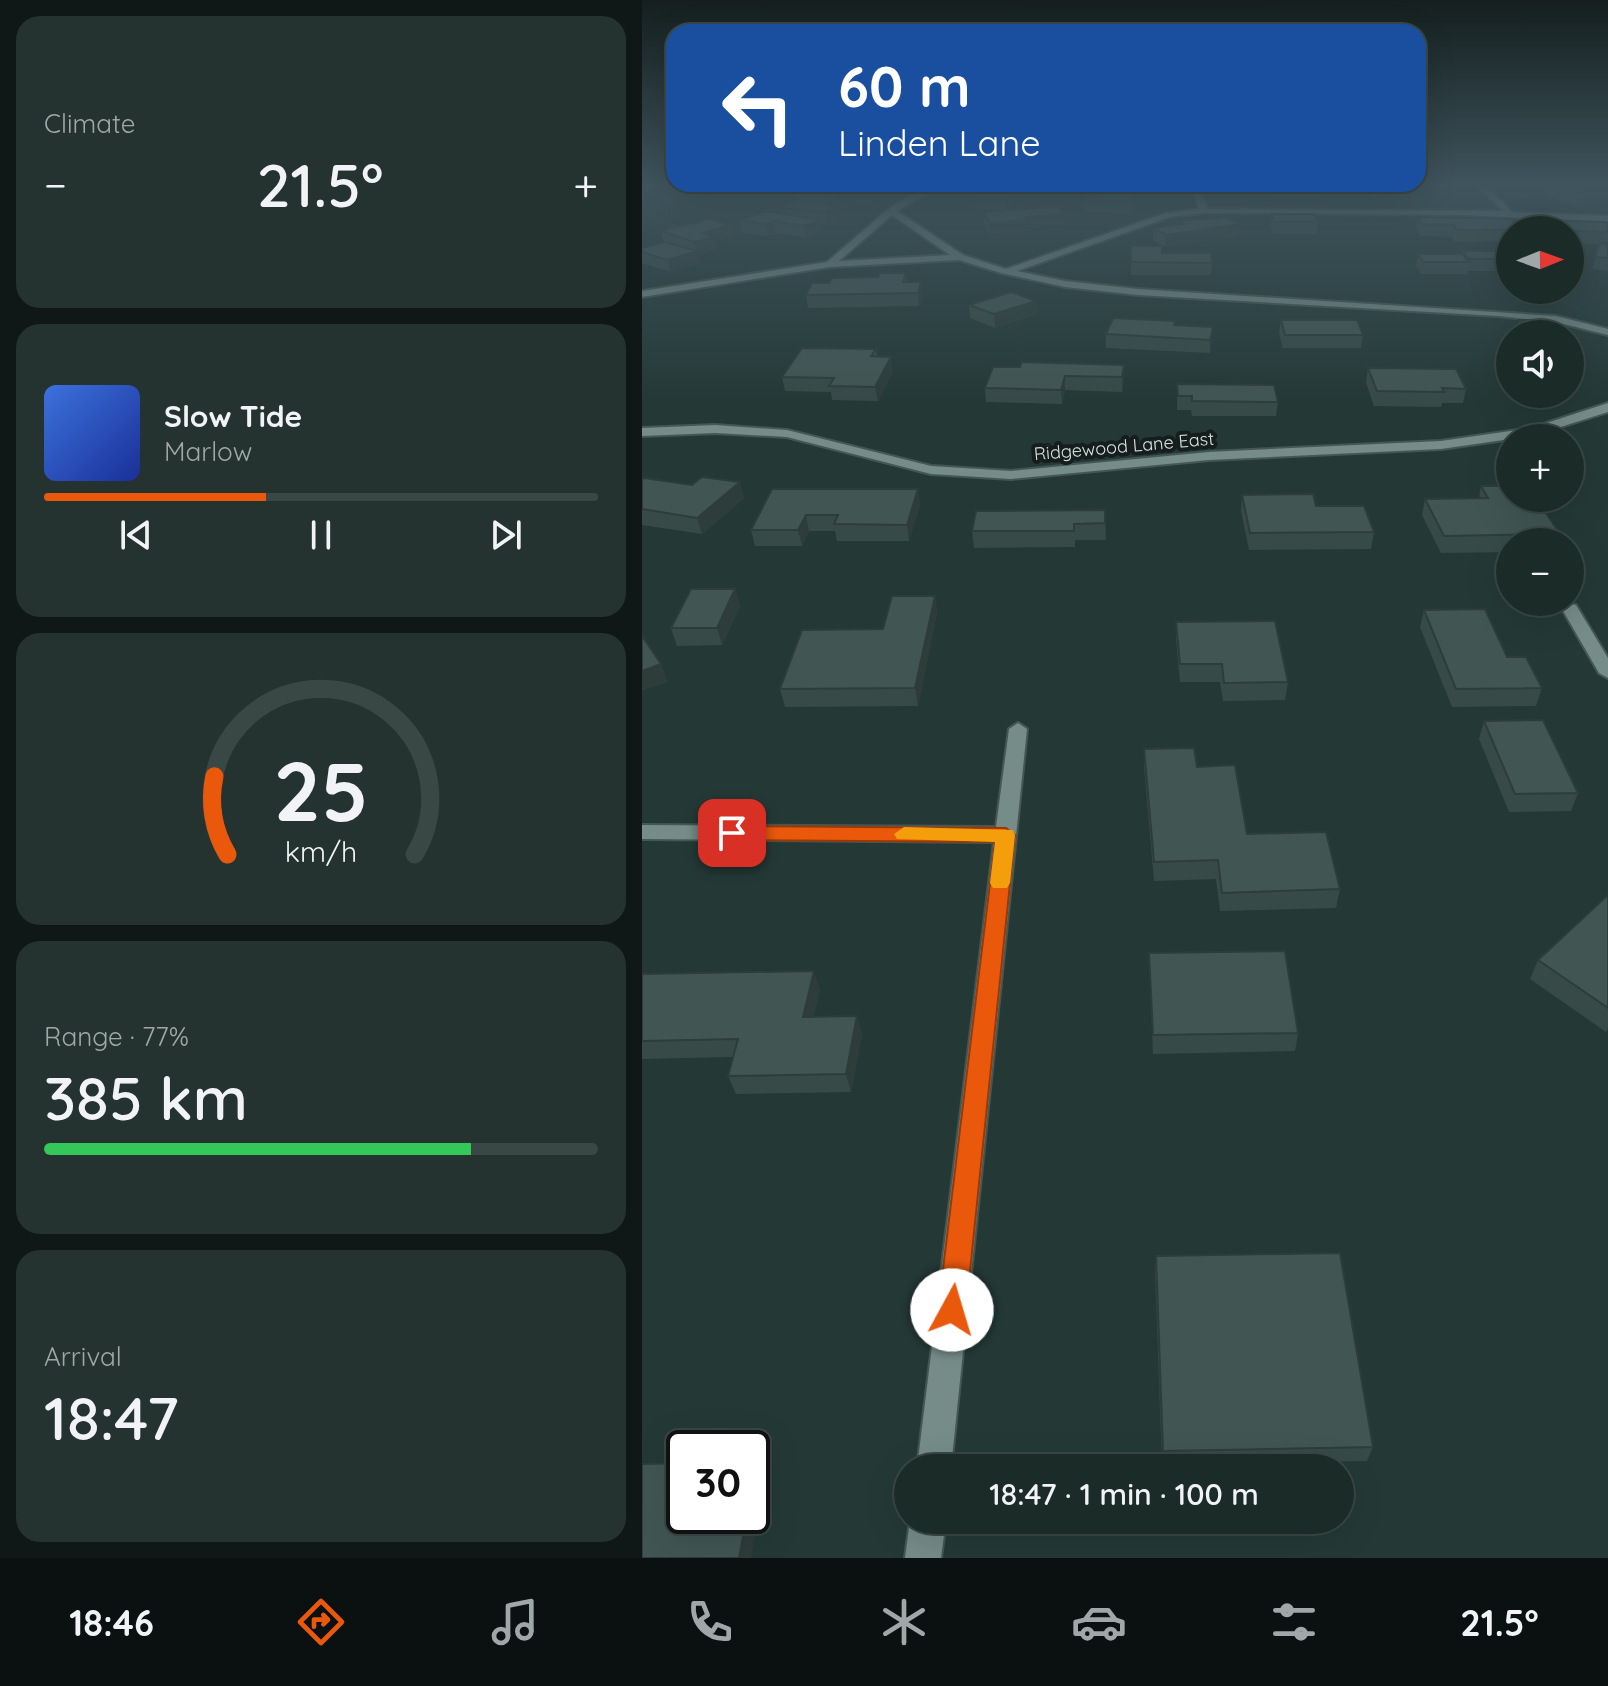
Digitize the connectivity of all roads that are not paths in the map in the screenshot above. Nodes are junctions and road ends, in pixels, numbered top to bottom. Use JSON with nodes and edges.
{"nodes":[{"id":1,"x":838,"y":257,"type":"edge"},
{"id":2,"x":960,"y":257,"type":"joint"},
{"id":3,"x":1046,"y":257,"type":"edge"},
{"id":4,"x":830,"y":264,"type":"junction"},
{"id":5,"x":1004,"y":271,"type":"junction"},
{"id":6,"x":642,"y":294,"type":"edge"},
{"id":7,"x":1608,"y":332,"type":"edge"},
{"id":8,"x":1608,"y":407,"type":"edge"},
{"id":9,"x":642,"y":432,"type":"edge"},
{"id":10,"x":1574,"y":616,"type":"edge"},
{"id":11,"x":1608,"y":673,"type":"edge"},
{"id":12,"x":1018,"y":729,"type":"dead end"},
{"id":13,"x":642,"y":832,"type":"edge"},
{"id":14,"x":1006,"y":835,"type":"junction"},
{"id":15,"x":936,"y":1454,"type":"edge"},
{"id":16,"x":926,"y":1534,"type":"edge"},
{"id":17,"x":923,"y":1558,"type":"edge"}],
"edges":[{"from":1,"to":4,"type":"street"},
{"from":2,"to":4,"type":"street"},
{"from":2,"to":5,"type":"street"},
{"from":3,"to":5,"type":"street"},
{"from":4,"to":6,"type":"street"},
{"from":5,"to":7,"type":"street"},
{"from":8,"to":9,"type":"street","name":"Ridgewood Lane East"},
{"from":10,"to":11,"type":"street"},
{"from":12,"to":14,"type":"street"},
{"from":13,"to":14,"type":"street"},
{"from":14,"to":15,"type":"street"},
{"from":16,"to":17,"type":"street"}]}
